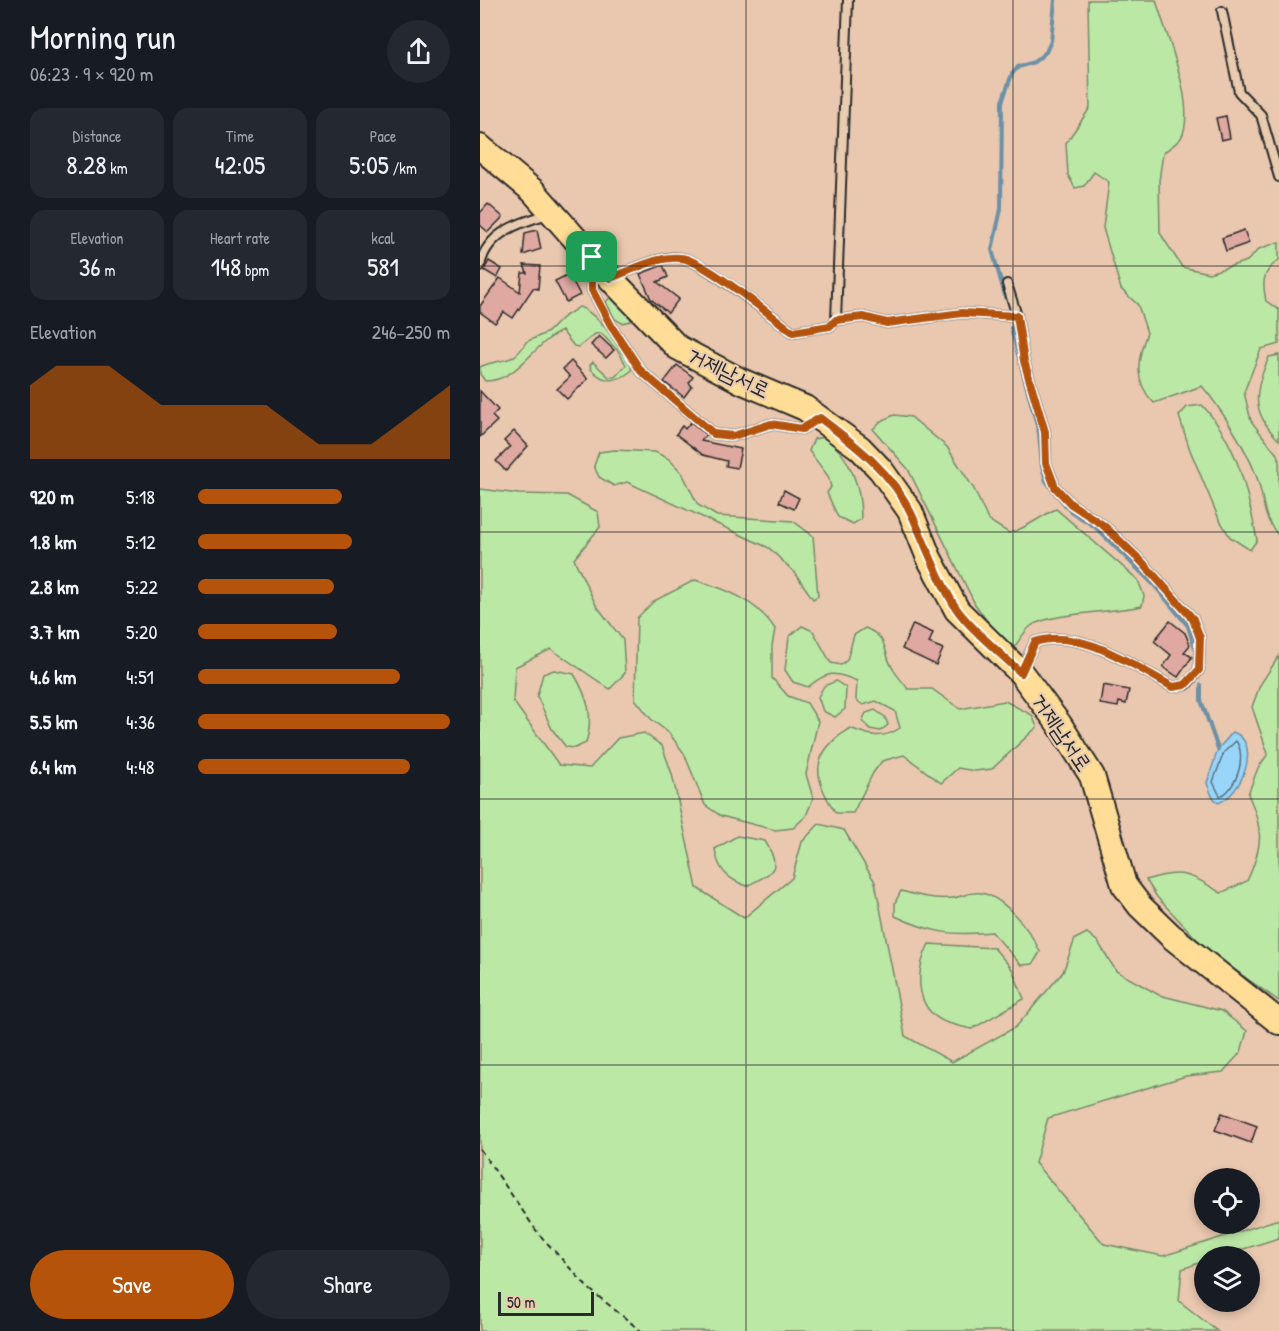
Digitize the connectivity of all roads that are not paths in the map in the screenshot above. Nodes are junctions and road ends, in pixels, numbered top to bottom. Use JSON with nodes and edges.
{"nodes":[{"id":1,"x":848,"y":0,"type":"edge"},
{"id":2,"x":1222,"y":11,"type":"dead end"},
{"id":3,"x":480,"y":147,"type":"edge"},
{"id":4,"x":1279,"y":177,"type":"edge"},
{"id":5,"x":553,"y":212,"type":"junction"},
{"id":6,"x":592,"y":257,"type":"junction"},
{"id":7,"x":480,"y":266,"type":"edge"},
{"id":8,"x":610,"y":278,"type":"junction"},
{"id":9,"x":1007,"y":284,"type":"dead end"},
{"id":10,"x":1017,"y":316,"type":"junction"},
{"id":11,"x":836,"y":320,"type":"junction"},
{"id":12,"x":820,"y":418,"type":"junction"},
{"id":13,"x":1021,"y":673,"type":"junction"},
{"id":14,"x":1279,"y":1022,"type":"edge"}],
"edges":[{"from":1,"to":11,"type":"lane"},
{"from":2,"to":4,"type":"lane"},
{"from":3,"to":5,"type":"main road","name":"거제남서로"},
{"from":5,"to":6,"type":"main road","name":"거제남서로"},
{"from":5,"to":7,"type":"lane"},
{"from":6,"to":8,"type":"main road","name":"거제남서로"},
{"from":6,"to":12,"type":"lane"},
{"from":8,"to":11,"type":"lane"},
{"from":8,"to":12,"type":"main road","name":"거제남서로"},
{"from":9,"to":10,"type":"lane"},
{"from":10,"to":11,"type":"lane"},
{"from":10,"to":13,"type":"lane"},
{"from":12,"to":13,"type":"main road","name":"거제남서로"},
{"from":13,"to":14,"type":"main road","name":"거제남서로"}]}
